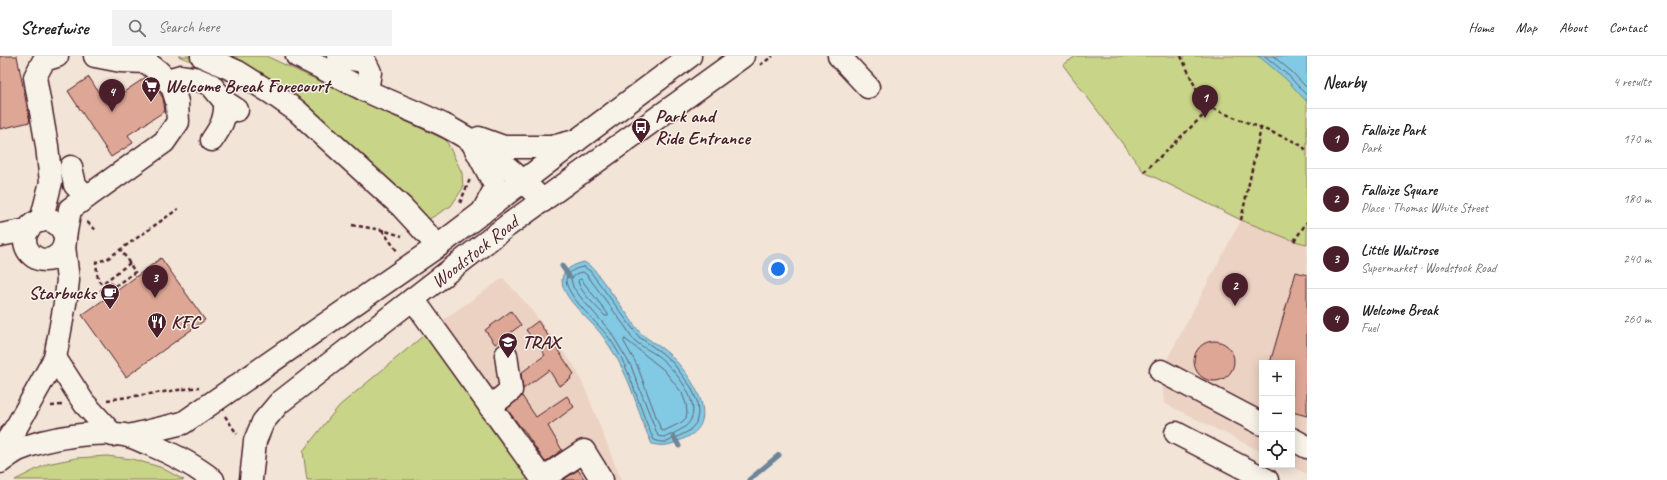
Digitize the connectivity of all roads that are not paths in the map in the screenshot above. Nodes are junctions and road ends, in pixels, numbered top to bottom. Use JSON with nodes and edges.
{"nodes":[{"id":1,"x":57,"y":56,"type":"edge"},
{"id":2,"x":202,"y":56,"type":"edge"},
{"id":3,"x":297,"y":56,"type":"edge"},
{"id":4,"x":673,"y":56,"type":"edge"},
{"id":5,"x":690,"y":56,"type":"edge"},
{"id":6,"x":839,"y":56,"type":"edge"},
{"id":7,"x":852,"y":56,"type":"edge"},
{"id":8,"x":349,"y":57,"type":"edge"},
{"id":9,"x":109,"y":61,"type":"edge"},
{"id":10,"x":736,"y":61,"type":"edge"},
{"id":11,"x":167,"y":80,"type":"junction"},
{"id":12,"x":366,"y":91,"type":"junction"},
{"id":13,"x":636,"y":95,"type":"junction"},
{"id":14,"x":452,"y":129,"type":"junction"},
{"id":15,"x":212,"y":140,"type":"dead end"},
{"id":16,"x":471,"y":141,"type":"junction"},
{"id":17,"x":576,"y":141,"type":"junction"},
{"id":18,"x":60,"y":165,"type":"junction"},
{"id":19,"x":524,"y":181,"type":"junction"},
{"id":20,"x":87,"y":197,"type":"junction"},
{"id":21,"x":543,"y":201,"type":"junction"},
{"id":22,"x":482,"y":213,"type":"junction"},
{"id":23,"x":507,"y":226,"type":"junction"},
{"id":24,"x":31,"y":231,"type":"junction"},
{"id":25,"x":0,"y":235,"type":"edge"},
{"id":26,"x":0,"y":240,"type":"edge"},
{"id":27,"x":438,"y":246,"type":"junction"},
{"id":28,"x":59,"y":247,"type":"junction"},
{"id":29,"x":413,"y":299,"type":"junction"},
{"id":30,"x":506,"y":355,"type":"dead end"},
{"id":31,"x":55,"y":358,"type":"junction"},
{"id":32,"x":1161,"y":371,"type":"dead end"},
{"id":33,"x":490,"y":407,"type":"junction"},
{"id":34,"x":1259,"y":422,"type":"edge"},
{"id":35,"x":1176,"y":433,"type":"dead end"},
{"id":36,"x":121,"y":435,"type":"junction"},
{"id":37,"x":1295,"y":441,"type":"edge"},
{"id":38,"x":1307,"y":447,"type":"edge"},
{"id":39,"x":0,"y":451,"type":"edge"},
{"id":40,"x":0,"y":462,"type":"edge"},
{"id":41,"x":543,"y":479,"type":"edge"},
{"id":42,"x":213,"y":480,"type":"edge"},
{"id":43,"x":251,"y":480,"type":"edge"},
{"id":44,"x":602,"y":480,"type":"edge"},
{"id":45,"x":1267,"y":480,"type":"edge"}],
"edges":[{"from":1,"to":18,"type":"main road"},
{"from":2,"to":27,"type":"main road"},
{"from":3,"to":12,"type":"main road"},
{"from":4,"to":13,"type":"main road"},
{"from":5,"to":13,"type":"main road"},
{"from":6,"to":7,"type":"main road"},
{"from":8,"to":12,"type":"main road"},
{"from":9,"to":11,"type":"main road"},
{"from":10,"to":21,"type":"main road","name":"Woodstock Road"},
{"from":10,"to":23,"type":"main road"},
{"from":11,"to":15,"type":"main road"},
{"from":11,"to":20,"type":"main road"},
{"from":12,"to":14,"type":"main road"},
{"from":13,"to":17,"type":"main road","name":"Woodstock Road"},
{"from":14,"to":16,"type":"main road"},
{"from":14,"to":17,"type":"main road"},
{"from":16,"to":19,"type":"main road"},
{"from":16,"to":22,"type":"main road"},
{"from":17,"to":19,"type":"main road","name":"Woodstock Road"},
{"from":18,"to":20,"type":"main road"},
{"from":18,"to":24,"type":"main road"},
{"from":19,"to":21,"type":"main road"},
{"from":19,"to":22,"type":"main road","name":"Woodstock Road"},
{"from":20,"to":28,"type":"main road"},
{"from":21,"to":23,"type":"main road","name":"Woodstock Road"},
{"from":22,"to":27,"type":"main road","name":"Woodstock Road"},
{"from":23,"to":29,"type":"main road","name":"Woodstock Road"},
{"from":24,"to":25,"type":"main road"},
{"from":24,"to":26,"type":"main road"},
{"from":24,"to":28,"type":"main road"},
{"from":24,"to":28,"type":"main road"},
{"from":27,"to":36,"type":"main road","name":"Woodstock Road"},
{"from":28,"to":31,"type":"main road"},
{"from":29,"to":33,"type":"main road"},
{"from":29,"to":43,"type":"main road","name":"Woodstock Road"},
{"from":30,"to":33,"type":"main road"},
{"from":31,"to":36,"type":"main road"},
{"from":31,"to":39,"type":"main road"},
{"from":32,"to":34,"type":"main road"},
{"from":33,"to":41,"type":"main road"},
{"from":35,"to":45,"type":"main road"},
{"from":36,"to":40,"type":"main road"},
{"from":36,"to":42,"type":"main road"},
{"from":37,"to":38,"type":"main road"},
{"from":41,"to":44,"type":"main road"}]}
